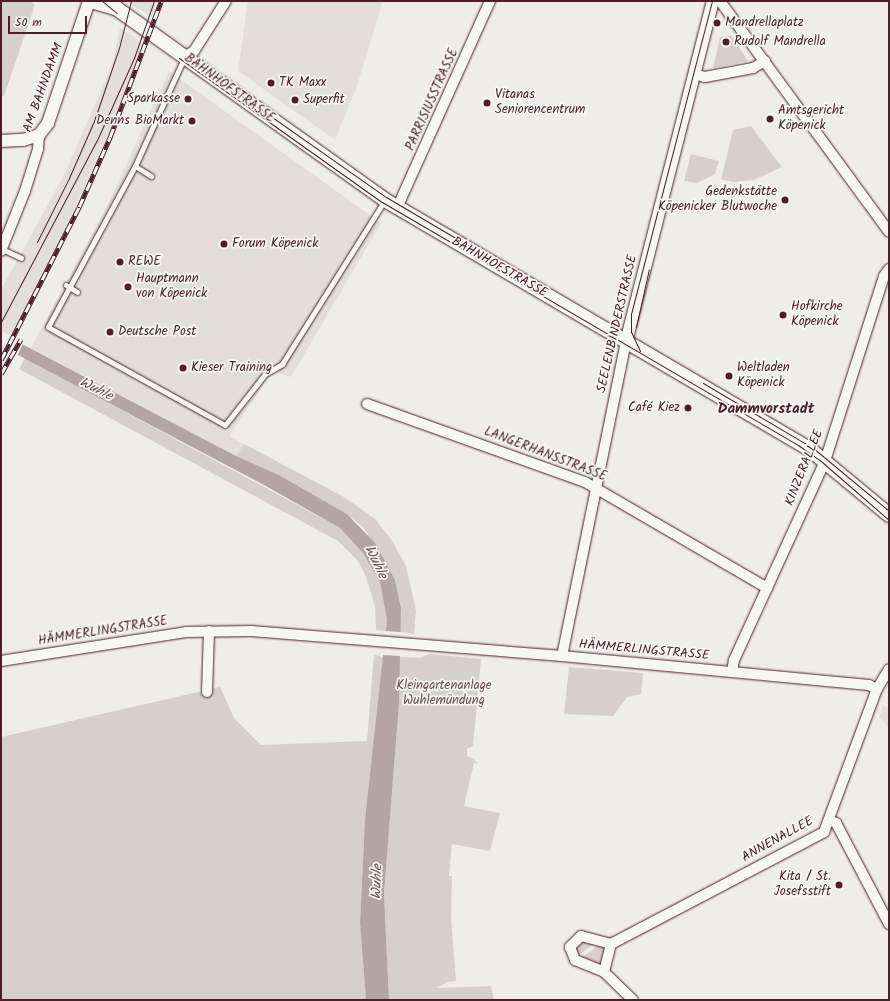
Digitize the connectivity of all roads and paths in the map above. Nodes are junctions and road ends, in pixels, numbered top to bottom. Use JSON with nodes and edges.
{"nodes":[{"id":1,"x":90,"y":1,"type":"edge"},
{"id":2,"x":226,"y":1,"type":"edge"},
{"id":3,"x":490,"y":1,"type":"edge"},
{"id":4,"x":713,"y":1,"type":"edge"},
{"id":5,"x":720,"y":1,"type":"edge"},
{"id":6,"x":112,"y":5,"type":"edge"},
{"id":7,"x":184,"y":57,"type":"junction"},
{"id":8,"x":765,"y":61,"type":"junction"},
{"id":9,"x":695,"y":74,"type":"junction"},
{"id":10,"x":39,"y":135,"type":"junction"},
{"id":11,"x":1,"y":141,"type":"edge"},
{"id":12,"x":135,"y":166,"type":"junction"},
{"id":13,"x":151,"y":176,"type":"dead end"},
{"id":14,"x":385,"y":200,"type":"junction"},
{"id":15,"x":397,"y":208,"type":"junction"},
{"id":16,"x":889,"y":232,"type":"edge"},
{"id":17,"x":2,"y":250,"type":"edge"},
{"id":18,"x":20,"y":258,"type":"dead end"},
{"id":19,"x":889,"y":269,"type":"edge"},
{"id":20,"x":67,"y":286,"type":"junction"},
{"id":21,"x":76,"y":291,"type":"dead end"},
{"id":22,"x":626,"y":342,"type":"junction"},
{"id":23,"x":367,"y":404,"type":"dead end"},
{"id":24,"x":825,"y":460,"type":"junction"},
{"id":25,"x":598,"y":487,"type":"junction"},
{"id":26,"x":889,"y":515,"type":"edge"},
{"id":27,"x":767,"y":588,"type":"junction"},
{"id":28,"x":209,"y":631,"type":"junction"},
{"id":29,"x":562,"y":656,"type":"junction"},
{"id":30,"x":1,"y":661,"type":"edge"},
{"id":31,"x":889,"y":669,"type":"edge"},
{"id":32,"x":732,"y":672,"type":"junction"},
{"id":33,"x":877,"y":690,"type":"junction"},
{"id":34,"x":208,"y":692,"type":"dead end"},
{"id":35,"x":829,"y":820,"type":"junction"},
{"id":36,"x":889,"y":924,"type":"edge"},
{"id":37,"x":611,"y":944,"type":"junction"},
{"id":38,"x":604,"y":972,"type":"junction"},
{"id":39,"x":633,"y":1000,"type":"edge"}],
"edges":[{"from":1,"to":6,"type":"main road"},
{"from":1,"to":10,"type":"street","name":"AM BAHNDAMM"},
{"from":2,"to":7,"type":"street"},
{"from":3,"to":15,"type":"street","name":"PARRISIUSSTRASSE"},
{"from":4,"to":9,"type":"street","name":"SEELENBINDERSTRASSE"},
{"from":5,"to":8,"type":"street"},
{"from":6,"to":7,"type":"main road","name":"BAHNHOFSTRASSE"},
{"from":7,"to":12,"type":"lane"},
{"from":7,"to":14,"type":"main road","name":"BAHNHOFSTRASSE"},
{"from":8,"to":9,"type":"street"},
{"from":8,"to":16,"type":"street"},
{"from":9,"to":22,"type":"street","name":"SEELENBINDERSTRASSE"},
{"from":10,"to":11,"type":"street"},
{"from":10,"to":17,"type":"street","name":"AM BAHNDAMM"},
{"from":12,"to":13,"type":"lane"},
{"from":12,"to":20,"type":"lane"},
{"from":14,"to":15,"type":"main road","name":"BAHNHOFSTRASSE"},
{"from":14,"to":20,"type":"lane"},
{"from":15,"to":22,"type":"main road","name":"BAHNHOFSTRASSE"},
{"from":17,"to":18,"type":"lane"},
{"from":19,"to":24,"type":"street","name":"KINZERALLEE"},
{"from":20,"to":21,"type":"lane"},
{"from":22,"to":24,"type":"main road","name":"BAHNHOFSTRASSE"},
{"from":22,"to":25,"type":"street","name":"SEELENBINDERSTRASSE"},
{"from":23,"to":25,"type":"street","name":"LANGERHANSSTRASSE"},
{"from":24,"to":26,"type":"main road","name":"BAHNHOFSTRASSE"},
{"from":24,"to":27,"type":"street","name":"KINZERALLEE"},
{"from":25,"to":27,"type":"street","name":"LANGERHANSSTRASSE"},
{"from":25,"to":29,"type":"street","name":"SEELENBINDERSTRASSE"},
{"from":27,"to":32,"type":"street","name":"KINZERALLEE"},
{"from":28,"to":29,"type":"street","name":"HÄMMERLINGSTRASSE"},
{"from":28,"to":30,"type":"street","name":"HÄMMERLINGSTRASSE"},
{"from":28,"to":34,"type":"street"},
{"from":29,"to":32,"type":"street","name":"HÄMMERLINGSTRASSE"},
{"from":31,"to":33,"type":"street","name":"ANNENALLEE"},
{"from":32,"to":33,"type":"street","name":"HÄMMERLINGSTRASSE"},
{"from":33,"to":35,"type":"street","name":"ANNENALLEE"},
{"from":35,"to":36,"type":"street"},
{"from":35,"to":37,"type":"street","name":"ANNENALLEE"},
{"from":37,"to":38,"type":"street"},
{"from":37,"to":38,"type":"street"},
{"from":38,"to":39,"type":"street"}]}
